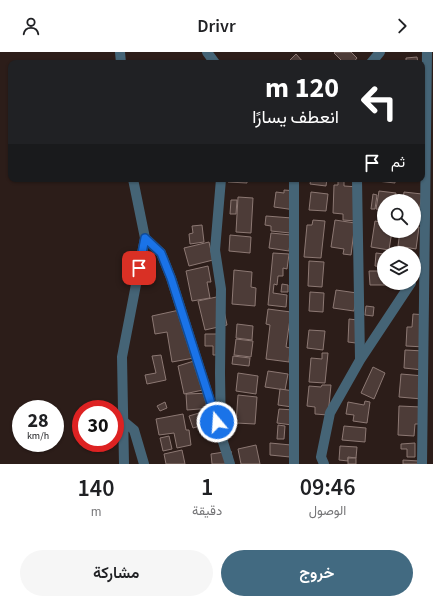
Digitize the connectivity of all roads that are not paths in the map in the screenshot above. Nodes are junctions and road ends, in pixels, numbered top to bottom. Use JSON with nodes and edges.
{"nodes":[{"id":1,"x":380,"y":52,"type":"edge"},
{"id":2,"x":426,"y":52,"type":"edge"},
{"id":3,"x":373,"y":60,"type":"edge"},
{"id":4,"x":135,"y":182,"type":"edge"},
{"id":5,"x":221,"y":182,"type":"edge"},
{"id":6,"x":294,"y":182,"type":"edge"},
{"id":7,"x":357,"y":182,"type":"edge"},
{"id":8,"x":145,"y":238,"type":"junction"},
{"id":9,"x":425,"y":269,"type":"junction"},
{"id":10,"x":421,"y":273,"type":"edge"},
{"id":11,"x":406,"y":290,"type":"edge"},
{"id":12,"x":360,"y":360,"type":"junction"},
{"id":13,"x":122,"y":400,"type":"edge"},
{"id":14,"x":124,"y":422,"type":"edge"},
{"id":15,"x":222,"y":436,"type":"junction"},
{"id":16,"x":123,"y":452,"type":"edge"},
{"id":17,"x":124,"y":464,"type":"edge"},
{"id":18,"x":144,"y":464,"type":"edge"},
{"id":19,"x":230,"y":464,"type":"edge"},
{"id":20,"x":294,"y":464,"type":"edge"},
{"id":21,"x":324,"y":464,"type":"edge"},
{"id":22,"x":422,"y":464,"type":"edge"}],
"edges":[{"from":1,"to":3,"type":"street"},
{"from":2,"to":9,"type":"street"},
{"from":4,"to":8,"type":"street"},
{"from":5,"to":15,"type":"street"},
{"from":6,"to":20,"type":"street"},
{"from":7,"to":12,"type":"street"},
{"from":8,"to":13,"type":"street"},
{"from":8,"to":15,"type":"street"},
{"from":9,"to":10,"type":"street"},
{"from":9,"to":22,"type":"street"},
{"from":11,"to":12,"type":"street"},
{"from":12,"to":21,"type":"street"},
{"from":14,"to":18,"type":"street"},
{"from":15,"to":19,"type":"street"},
{"from":16,"to":17,"type":"street"}]}
